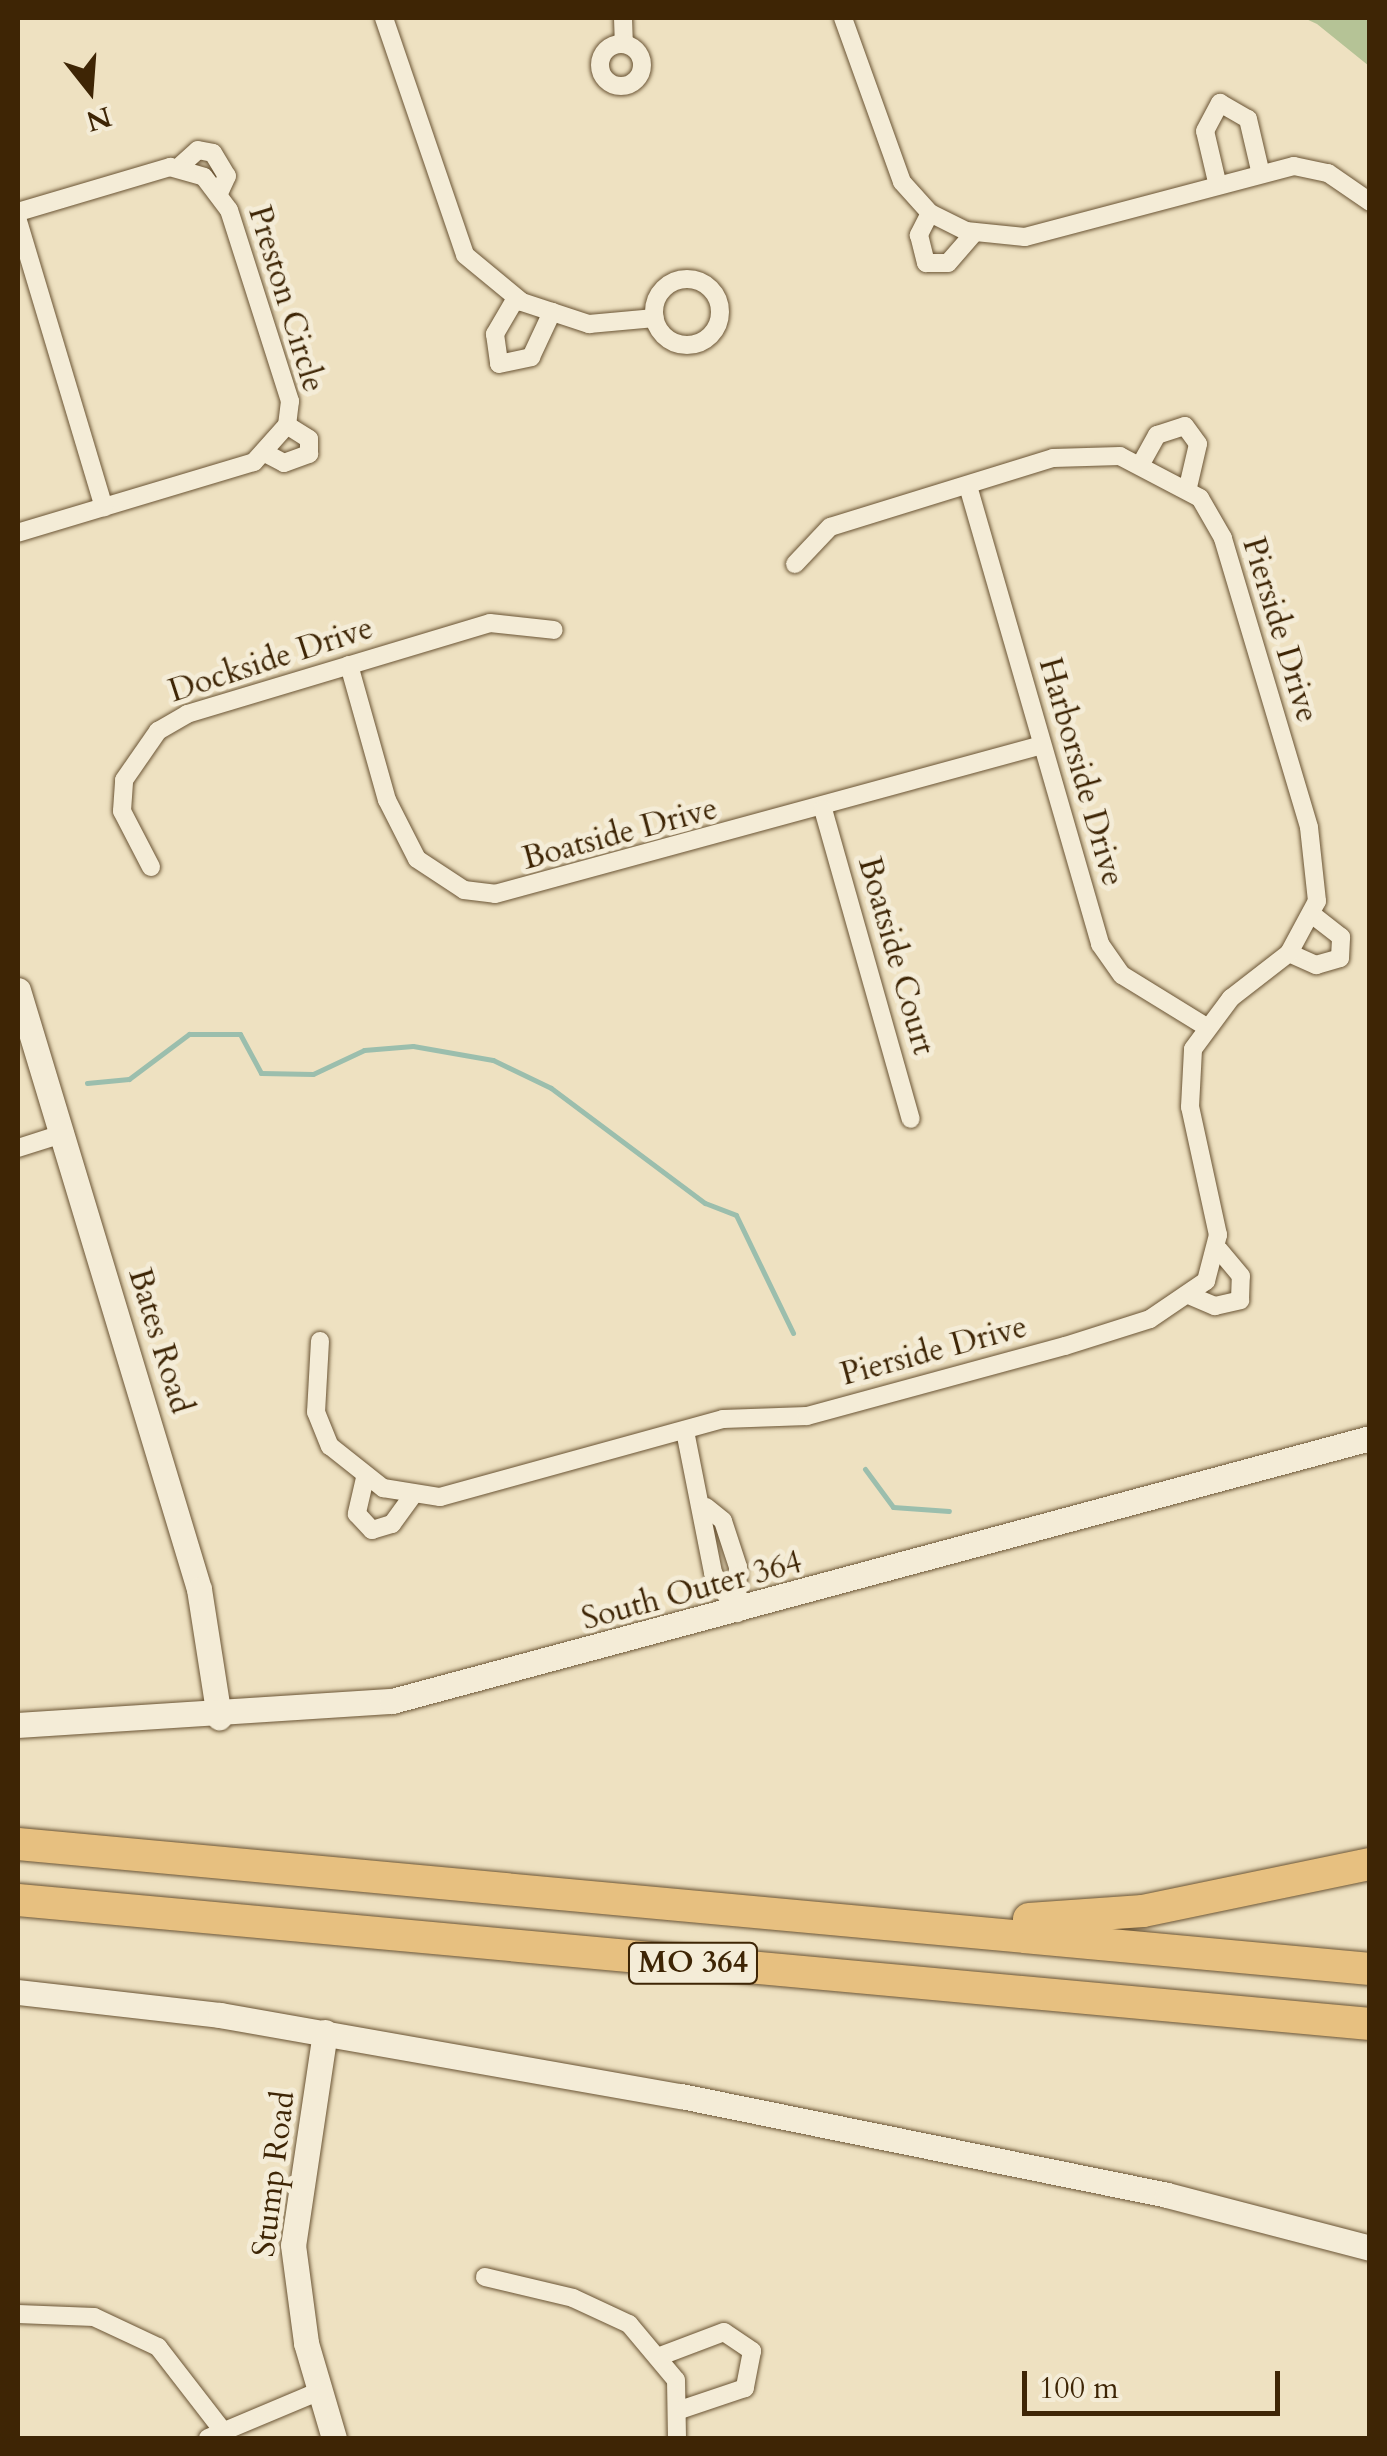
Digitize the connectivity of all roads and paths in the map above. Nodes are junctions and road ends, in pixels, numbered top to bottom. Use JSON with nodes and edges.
{"nodes":[{"id":1,"x":384,"y":18,"type":"edge"},
{"id":2,"x":623,"y":18,"type":"edge"},
{"id":3,"x":849,"y":19,"type":"edge"},
{"id":4,"x":624,"y":44,"type":"dead end"},
{"id":5,"x":1260,"y":170,"type":"junction"},
{"id":6,"x":1216,"y":182,"type":"junction"},
{"id":7,"x":1370,"y":202,"type":"edge"},
{"id":8,"x":18,"y":212,"type":"edge"},
{"id":9,"x":930,"y":213,"type":"junction"},
{"id":10,"x":18,"y":221,"type":"edge"},
{"id":11,"x":974,"y":232,"type":"junction"},
{"id":12,"x":516,"y":298,"type":"junction"},
{"id":13,"x":552,"y":312,"type":"junction"},
{"id":14,"x":655,"y":318,"type":"dead end"},
{"id":15,"x":287,"y":425,"type":"junction"},
{"id":16,"x":267,"y":454,"type":"junction"},
{"id":17,"x":1142,"y":462,"type":"junction"},
{"id":18,"x":968,"y":486,"type":"junction"},
{"id":19,"x":1188,"y":487,"type":"junction"},
{"id":20,"x":104,"y":508,"type":"junction"},
{"id":21,"x":18,"y":533,"type":"edge"},
{"id":22,"x":795,"y":564,"type":"dead end"},
{"id":23,"x":554,"y":630,"type":"dead end"},
{"id":24,"x":349,"y":665,"type":"junction"},
{"id":25,"x":1042,"y":745,"type":"junction"},
{"id":26,"x":822,"y":809,"type":"junction"},
{"id":27,"x":151,"y":868,"type":"dead end"},
{"id":28,"x":1313,"y":915,"type":"junction"},
{"id":29,"x":1290,"y":952,"type":"junction"},
{"id":30,"x":18,"y":990,"type":"edge"},
{"id":31,"x":1206,"y":1026,"type":"junction"},
{"id":32,"x":911,"y":1119,"type":"dead end"},
{"id":33,"x":64,"y":1133,"type":"junction"},
{"id":34,"x":18,"y":1148,"type":"edge"},
{"id":35,"x":1219,"y":1250,"type":"junction"},
{"id":36,"x":1191,"y":1296,"type":"junction"},
{"id":37,"x":320,"y":1341,"type":"dead end"},
{"id":38,"x":685,"y":1431,"type":"junction"},
{"id":39,"x":1370,"y":1438,"type":"edge"},
{"id":40,"x":365,"y":1478,"type":"junction"},
{"id":41,"x":412,"y":1496,"type":"junction"},
{"id":42,"x":738,"y":1613,"type":"junction"},
{"id":43,"x":218,"y":1718,"type":"junction"},
{"id":44,"x":18,"y":1725,"type":"edge"},
{"id":45,"x":18,"y":1844,"type":"edge"},
{"id":46,"x":1370,"y":1864,"type":"edge"},
{"id":47,"x":18,"y":1900,"type":"edge"},
{"id":48,"x":892,"y":1925,"type":"junction"},
{"id":49,"x":1370,"y":1969,"type":"edge"},
{"id":50,"x":18,"y":1992,"type":"edge"},
{"id":51,"x":1370,"y":2024,"type":"edge"},
{"id":52,"x":325,"y":2032,"type":"junction"},
{"id":53,"x":1370,"y":2248,"type":"edge"},
{"id":54,"x":485,"y":2277,"type":"dead end"},
{"id":55,"x":18,"y":2314,"type":"edge"},
{"id":56,"x":662,"y":2355,"type":"junction"},
{"id":57,"x":320,"y":2391,"type":"junction"},
{"id":58,"x":683,"y":2409,"type":"junction"},
{"id":59,"x":216,"y":2435,"type":"edge"},
{"id":60,"x":334,"y":2438,"type":"edge"},
{"id":61,"x":677,"y":2438,"type":"edge"}],
"edges":[{"from":1,"to":12,"type":"street"},
{"from":2,"to":4,"type":"street"},
{"from":3,"to":9,"type":"street"},
{"from":5,"to":6,"type":"street"},
{"from":5,"to":6,"type":"street"},
{"from":5,"to":7,"type":"street"},
{"from":6,"to":11,"type":"street"},
{"from":8,"to":15,"type":"street","name":"Preston Circle"},
{"from":9,"to":11,"type":"street"},
{"from":9,"to":11,"type":"street"},
{"from":10,"to":20,"type":"street"},
{"from":12,"to":13,"type":"street"},
{"from":12,"to":13,"type":"street"},
{"from":13,"to":14,"type":"street"},
{"from":15,"to":16,"type":"street","name":"Preston Circle"},
{"from":15,"to":16,"type":"street","name":"Preston Circle"},
{"from":16,"to":20,"type":"street","name":"Preston Circle"},
{"from":17,"to":18,"type":"street","name":"Pierside Drive"},
{"from":17,"to":19,"type":"street","name":"Pierside Drive"},
{"from":17,"to":19,"type":"street"},
{"from":18,"to":22,"type":"street","name":"Pierside Drive"},
{"from":18,"to":25,"type":"street","name":"Harborside Drive"},
{"from":19,"to":28,"type":"street","name":"Pierside Drive"},
{"from":20,"to":21,"type":"street","name":"Preston Circle"},
{"from":23,"to":24,"type":"street","name":"Dockside Drive"},
{"from":24,"to":26,"type":"street","name":"Boatside Drive"},
{"from":24,"to":27,"type":"street","name":"Dockside Drive"},
{"from":25,"to":26,"type":"street","name":"Boatside Drive"},
{"from":25,"to":31,"type":"street","name":"Harborside Drive"},
{"from":26,"to":32,"type":"street","name":"Boatside Court"},
{"from":28,"to":29,"type":"street","name":"Pierside Drive"},
{"from":28,"to":29,"type":"street"},
{"from":29,"to":31,"type":"street","name":"Pierside Drive"},
{"from":30,"to":33,"type":"street","name":"Bates Road"},
{"from":31,"to":35,"type":"street","name":"Pierside Drive"},
{"from":33,"to":34,"type":"street"},
{"from":33,"to":43,"type":"street","name":"Bates Road"},
{"from":35,"to":36,"type":"street"},
{"from":35,"to":36,"type":"street","name":"Pierside Drive"},
{"from":36,"to":38,"type":"street","name":"Pierside Drive"},
{"from":37,"to":40,"type":"street","name":"Pierside Drive"},
{"from":38,"to":41,"type":"street","name":"Pierside Drive"},
{"from":38,"to":42,"type":"street"},
{"from":39,"to":42,"type":"street","name":"South Outer 364"},
{"from":40,"to":41,"type":"street","name":"Pierside Drive"},
{"from":40,"to":41,"type":"street"},
{"from":42,"to":43,"type":"street","name":"South Outer 364"},
{"from":43,"to":44,"type":"street","name":"South Outer 364"},
{"from":45,"to":48,"type":"highway","number":"MO 364"},
{"from":46,"to":48,"type":"highway"},
{"from":47,"to":51,"type":"highway","number":"MO 364"},
{"from":48,"to":49,"type":"highway","number":"MO 364"},
{"from":50,"to":52,"type":"street"},
{"from":52,"to":53,"type":"street"},
{"from":52,"to":57,"type":"street","name":"Stump Road"},
{"from":54,"to":56,"type":"street"},
{"from":55,"to":59,"type":"street"},
{"from":56,"to":58,"type":"street"},
{"from":56,"to":58,"type":"street"},
{"from":57,"to":59,"type":"street"},
{"from":57,"to":60,"type":"street","name":"Stump Road"},
{"from":58,"to":61,"type":"street"}]}
